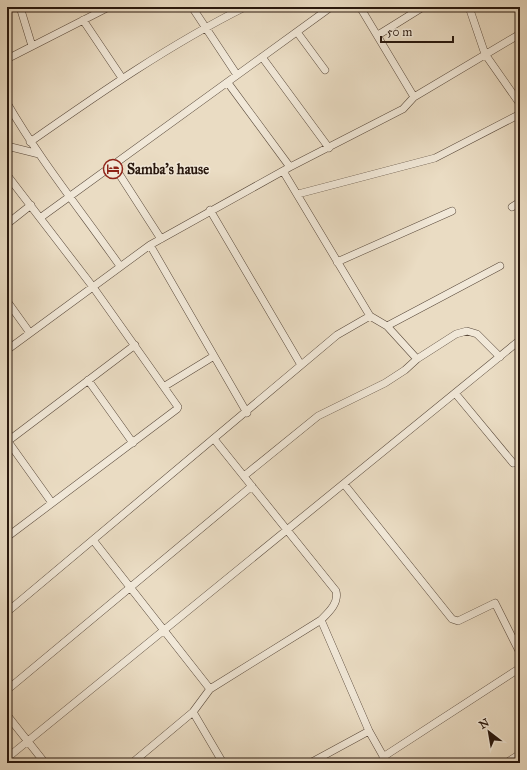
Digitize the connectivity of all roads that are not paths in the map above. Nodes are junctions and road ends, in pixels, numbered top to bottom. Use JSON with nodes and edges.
{"nodes":[{"id":1,"x":20,"y":7,"type":"edge"},
{"id":2,"x":109,"y":7,"type":"edge"},
{"id":3,"x":192,"y":7,"type":"edge"},
{"id":4,"x":245,"y":7,"type":"edge"},
{"id":5,"x":331,"y":7,"type":"edge"},
{"id":6,"x":360,"y":7,"type":"edge"},
{"id":7,"x":423,"y":7,"type":"edge"},
{"id":8,"x":469,"y":7,"type":"edge"},
{"id":9,"x":83,"y":20,"type":"junction"},
{"id":10,"x":205,"y":27,"type":"junction"},
{"id":11,"x":297,"y":32,"type":"junction"},
{"id":12,"x":520,"y":34,"type":"edge"},
{"id":13,"x":378,"y":35,"type":"junction"},
{"id":14,"x":32,"y":46,"type":"junction"},
{"id":15,"x":485,"y":54,"type":"junction"},
{"id":16,"x":262,"y":57,"type":"junction"},
{"id":17,"x":7,"y":59,"type":"edge"},
{"id":18,"x":325,"y":70,"type":"dead end"},
{"id":19,"x":237,"y":75,"type":"junction"},
{"id":20,"x":122,"y":78,"type":"junction"},
{"id":21,"x":228,"y":83,"type":"junction"},
{"id":22,"x":414,"y":97,"type":"junction"},
{"id":23,"x":7,"y":103,"type":"edge"},
{"id":24,"x":520,"y":104,"type":"edge"},
{"id":25,"x":520,"y":114,"type":"edge"},
{"id":26,"x":30,"y":142,"type":"junction"},
{"id":27,"x":7,"y":146,"type":"edge"},
{"id":28,"x":329,"y":148,"type":"junction"},
{"id":29,"x":39,"y":154,"type":"junction"},
{"id":30,"x":114,"y":166,"type":"junction"},
{"id":31,"x":287,"y":169,"type":"junction"},
{"id":32,"x":7,"y":175,"type":"edge"},
{"id":33,"x":298,"y":194,"type":"junction"},
{"id":34,"x":71,"y":196,"type":"junction"},
{"id":35,"x":520,"y":202,"type":"edge"},
{"id":36,"x":31,"y":205,"type":"junction"},
{"id":37,"x":512,"y":207,"type":"dead end"},
{"id":38,"x":210,"y":210,"type":"junction"},
{"id":39,"x":452,"y":211,"type":"dead end"},
{"id":40,"x":40,"y":218,"type":"junction"},
{"id":41,"x":7,"y":224,"type":"edge"},
{"id":42,"x":160,"y":239,"type":"junction"},
{"id":43,"x":150,"y":244,"type":"junction"},
{"id":44,"x":337,"y":262,"type":"junction"},
{"id":45,"x":120,"y":266,"type":"junction"},
{"id":46,"x":500,"y":266,"type":"dead end"},
{"id":47,"x":92,"y":287,"type":"junction"},
{"id":48,"x":7,"y":301,"type":"edge"},
{"id":49,"x":370,"y":316,"type":"junction"},
{"id":50,"x":387,"y":326,"type":"junction"},
{"id":51,"x":30,"y":333,"type":"junction"},
{"id":52,"x":520,"y":340,"type":"edge"},
{"id":53,"x":135,"y":345,"type":"junction"},
{"id":54,"x":7,"y":350,"type":"edge"},
{"id":55,"x":214,"y":356,"type":"junction"},
{"id":56,"x":500,"y":357,"type":"junction"},
{"id":57,"x":417,"y":359,"type":"junction"},
{"id":58,"x":301,"y":365,"type":"junction"},
{"id":59,"x":88,"y":380,"type":"junction"},
{"id":60,"x":164,"y":386,"type":"junction"},
{"id":61,"x":455,"y":394,"type":"junction"},
{"id":62,"x":247,"y":413,"type":"junction"},
{"id":63,"x":214,"y":439,"type":"junction"},
{"id":64,"x":7,"y":440,"type":"edge"},
{"id":65,"x":133,"y":443,"type":"junction"},
{"id":66,"x":513,"y":463,"type":"dead end"},
{"id":67,"x":244,"y":476,"type":"junction"},
{"id":68,"x":344,"y":484,"type":"junction"},
{"id":69,"x":252,"y":486,"type":"junction"},
{"id":70,"x":52,"y":503,"type":"junction"},
{"id":71,"x":287,"y":531,"type":"junction"},
{"id":72,"x":7,"y":537,"type":"edge"},
{"id":73,"x":93,"y":540,"type":"junction"},
{"id":74,"x":130,"y":587,"type":"junction"},
{"id":75,"x":7,"y":612,"type":"edge"},
{"id":76,"x":321,"y":620,"type":"junction"},
{"id":77,"x":164,"y":630,"type":"junction"},
{"id":78,"x":519,"y":650,"type":"edge"},
{"id":79,"x":520,"y":668,"type":"edge"},
{"id":80,"x":210,"y":689,"type":"junction"},
{"id":81,"x":7,"y":690,"type":"edge"},
{"id":82,"x":193,"y":712,"type":"junction"},
{"id":83,"x":7,"y":715,"type":"edge"},
{"id":84,"x":369,"y":731,"type":"junction"},
{"id":85,"x":28,"y":742,"type":"junction"},
{"id":86,"x":520,"y":754,"type":"edge"},
{"id":87,"x":7,"y":758,"type":"edge"},
{"id":88,"x":385,"y":760,"type":"edge"},
{"id":89,"x":45,"y":763,"type":"edge"},
{"id":90,"x":132,"y":763,"type":"edge"},
{"id":91,"x":223,"y":763,"type":"edge"},
{"id":92,"x":310,"y":763,"type":"edge"},
{"id":93,"x":506,"y":763,"type":"edge"}],
"edges":[{"from":1,"to":14,"type":"street"},
{"from":2,"to":9,"type":"street"},
{"from":3,"to":10,"type":"street"},
{"from":4,"to":10,"type":"street"},
{"from":5,"to":11,"type":"street"},
{"from":6,"to":13,"type":"street"},
{"from":7,"to":13,"type":"street"},
{"from":8,"to":15,"type":"street"},
{"from":9,"to":14,"type":"street"},
{"from":9,"to":20,"type":"street"},
{"from":10,"to":19,"type":"street"},
{"from":10,"to":20,"type":"street"},
{"from":11,"to":16,"type":"street"},
{"from":11,"to":18,"type":"street"},
{"from":12,"to":15,"type":"street"},
{"from":13,"to":22,"type":"street"},
{"from":14,"to":17,"type":"street"},
{"from":15,"to":22,"type":"street"},
{"from":15,"to":24,"type":"street"},
{"from":16,"to":19,"type":"street"},
{"from":16,"to":28,"type":"street"},
{"from":19,"to":21,"type":"street"},
{"from":20,"to":26,"type":"street"},
{"from":21,"to":30,"type":"street"},
{"from":21,"to":31,"type":"street"},
{"from":22,"to":28,"type":"street"},
{"from":23,"to":26,"type":"street"},
{"from":25,"to":33,"type":"street"},
{"from":26,"to":29,"type":"street"},
{"from":27,"to":29,"type":"street"},
{"from":28,"to":31,"type":"street"},
{"from":29,"to":34,"type":"street"},
{"from":30,"to":34,"type":"street"},
{"from":30,"to":42,"type":"street"},
{"from":31,"to":33,"type":"street"},
{"from":31,"to":38,"type":"street"},
{"from":32,"to":36,"type":"street"},
{"from":33,"to":44,"type":"street"},
{"from":34,"to":40,"type":"street"},
{"from":34,"to":45,"type":"street"},
{"from":35,"to":37,"type":"street"},
{"from":36,"to":40,"type":"street"},
{"from":36,"to":41,"type":"street"},
{"from":38,"to":42,"type":"street"},
{"from":38,"to":58,"type":"street"},
{"from":39,"to":44,"type":"street"},
{"from":40,"to":47,"type":"street"},
{"from":42,"to":43,"type":"street"},
{"from":43,"to":45,"type":"street"},
{"from":43,"to":55,"type":"street"},
{"from":44,"to":49,"type":"street"},
{"from":45,"to":47,"type":"street"},
{"from":46,"to":50,"type":"street"},
{"from":47,"to":51,"type":"street"},
{"from":47,"to":53,"type":"street"},
{"from":48,"to":51,"type":"street"},
{"from":49,"to":50,"type":"street"},
{"from":49,"to":58,"type":"street"},
{"from":50,"to":57,"type":"street"},
{"from":51,"to":54,"type":"street"},
{"from":52,"to":56,"type":"street"},
{"from":53,"to":59,"type":"street"},
{"from":53,"to":60,"type":"street"},
{"from":55,"to":60,"type":"street"},
{"from":55,"to":62,"type":"street"},
{"from":56,"to":57,"type":"street"},
{"from":56,"to":61,"type":"street"},
{"from":57,"to":67,"type":"street"},
{"from":58,"to":62,"type":"street"},
{"from":59,"to":64,"type":"street"},
{"from":59,"to":65,"type":"street"},
{"from":60,"to":65,"type":"street"},
{"from":61,"to":66,"type":"street"},
{"from":61,"to":68,"type":"street"},
{"from":62,"to":63,"type":"street"},
{"from":63,"to":67,"type":"street"},
{"from":63,"to":73,"type":"street"},
{"from":64,"to":70,"type":"street"},
{"from":65,"to":70,"type":"street"},
{"from":67,"to":69,"type":"street"},
{"from":68,"to":71,"type":"street"},
{"from":68,"to":78,"type":"street"},
{"from":69,"to":71,"type":"street"},
{"from":69,"to":74,"type":"street"},
{"from":70,"to":72,"type":"street"},
{"from":71,"to":76,"type":"street"},
{"from":71,"to":77,"type":"street"},
{"from":73,"to":74,"type":"street"},
{"from":73,"to":75,"type":"street"},
{"from":74,"to":77,"type":"street"},
{"from":74,"to":81,"type":"street"},
{"from":76,"to":80,"type":"street"},
{"from":76,"to":84,"type":"street"},
{"from":77,"to":80,"type":"street"},
{"from":77,"to":85,"type":"street"},
{"from":79,"to":88,"type":"street"},
{"from":80,"to":82,"type":"street"},
{"from":82,"to":90,"type":"street"},
{"from":82,"to":91,"type":"street"},
{"from":83,"to":85,"type":"street"},
{"from":84,"to":88,"type":"street"},
{"from":84,"to":92,"type":"street"},
{"from":85,"to":87,"type":"street"},
{"from":85,"to":89,"type":"street"},
{"from":86,"to":93,"type":"street"}]}
